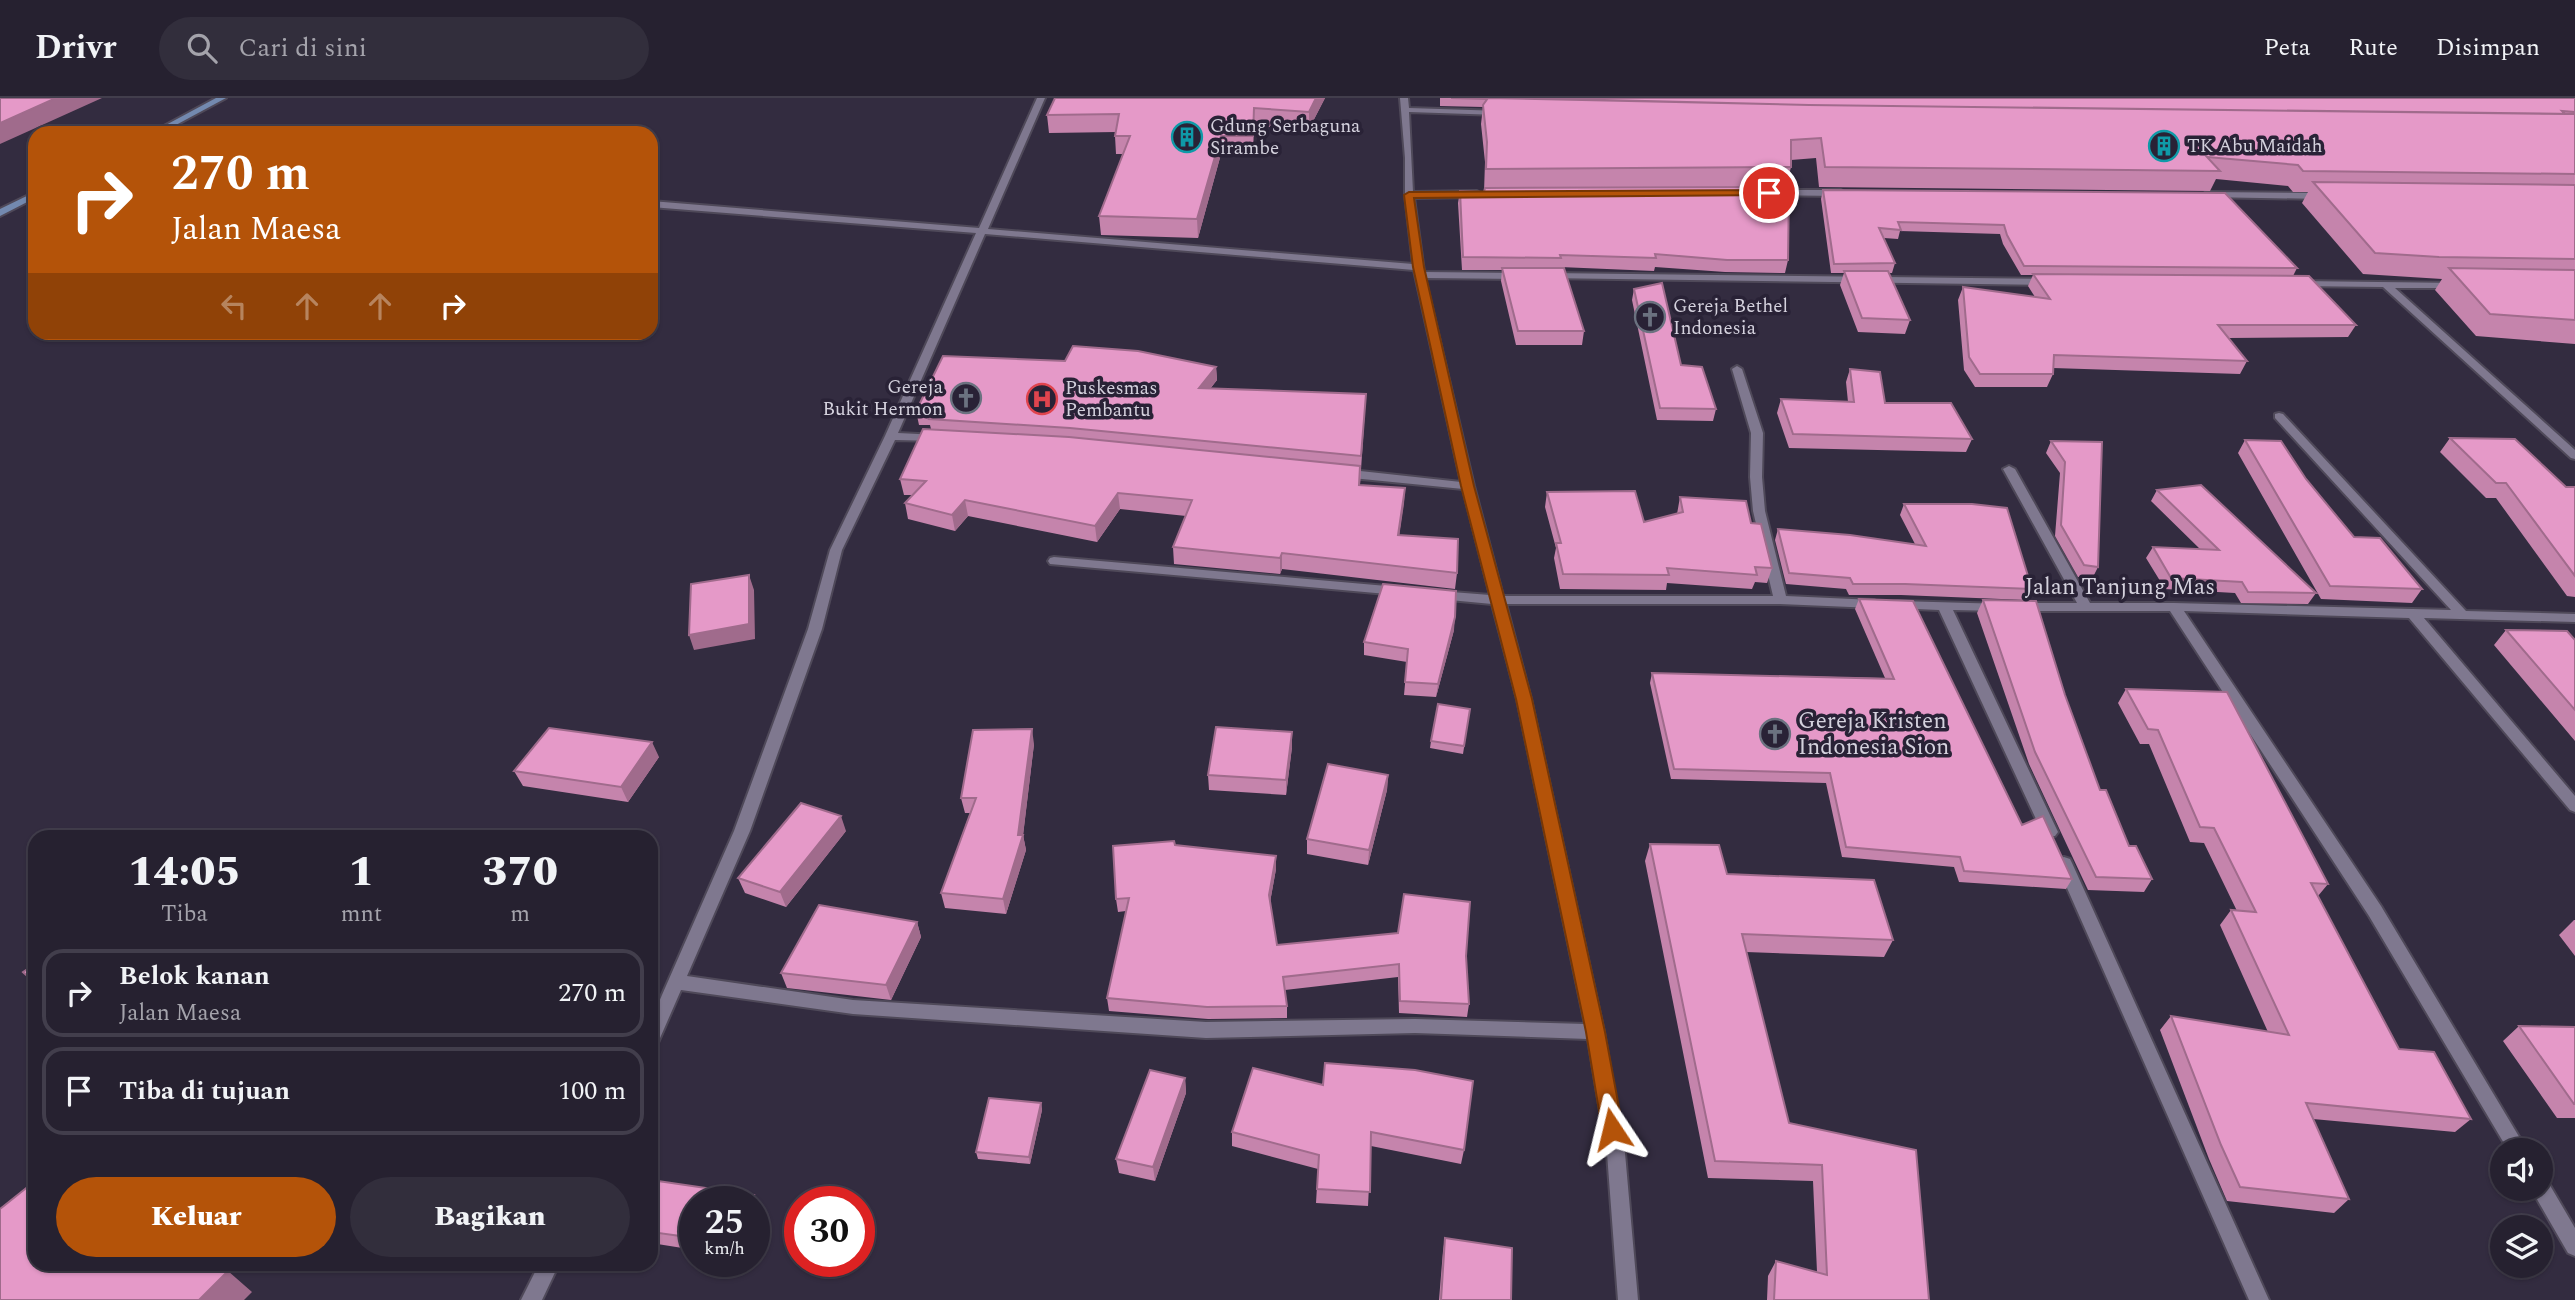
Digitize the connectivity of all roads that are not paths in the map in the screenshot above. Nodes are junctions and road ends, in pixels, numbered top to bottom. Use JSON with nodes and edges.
{"nodes":[{"id":1,"x":222,"y":98,"type":"edge"},
{"id":2,"x":1041,"y":98,"type":"edge"},
{"id":3,"x":1405,"y":104,"type":"edge"},
{"id":4,"x":1511,"y":113,"type":"edge"},
{"id":5,"x":168,"y":126,"type":"edge"},
{"id":6,"x":1767,"y":193,"type":"edge"},
{"id":7,"x":1847,"y":193,"type":"edge"},
{"id":8,"x":1487,"y":194,"type":"edge"},
{"id":9,"x":1409,"y":195,"type":"junction"},
{"id":10,"x":2201,"y":195,"type":"edge"},
{"id":11,"x":2340,"y":197,"type":"edge"},
{"id":12,"x":28,"y":199,"type":"edge"},
{"id":13,"x":658,"y":205,"type":"edge"},
{"id":14,"x":0,"y":213,"type":"edge"},
{"id":15,"x":982,"y":232,"type":"junction"},
{"id":16,"x":1419,"y":271,"type":"junction"},
{"id":17,"x":2055,"y":282,"type":"edge"},
{"id":18,"x":2290,"y":284,"type":"edge"},
{"id":19,"x":2386,"y":285,"type":"junction"},
{"id":20,"x":2467,"y":285,"type":"edge"},
{"id":21,"x":1737,"y":369,"type":"dead end"},
{"id":22,"x":2279,"y":416,"type":"dead end"},
{"id":23,"x":891,"y":436,"type":"junction"},
{"id":24,"x":956,"y":439,"type":"edge"},
{"id":25,"x":2575,"y":456,"type":"edge"},
{"id":26,"x":2009,"y":469,"type":"dead end"},
{"id":27,"x":1331,"y":472,"type":"edge"},
{"id":28,"x":1468,"y":486,"type":"junction"},
{"id":29,"x":1054,"y":561,"type":"dead end"},
{"id":30,"x":1497,"y":600,"type":"junction"},
{"id":31,"x":1780,"y":600,"type":"junction"},
{"id":32,"x":1944,"y":606,"type":"junction"},
{"id":33,"x":2174,"y":607,"type":"junction"},
{"id":34,"x":2086,"y":608,"type":"junction"},
{"id":35,"x":2412,"y":613,"type":"junction"},
{"id":36,"x":2460,"y":613,"type":"junction"},
{"id":37,"x":2575,"y":618,"type":"edge"},
{"id":38,"x":2575,"y":806,"type":"edge"},
{"id":39,"x":676,"y":982,"type":"junction"},
{"id":40,"x":658,"y":1024,"type":"edge"},
{"id":41,"x":1595,"y":1032,"type":"junction"},
{"id":42,"x":2511,"y":1138,"type":"edge"},
{"id":43,"x":2549,"y":1201,"type":"edge"},
{"id":44,"x":2575,"y":1246,"type":"edge"},
{"id":45,"x":546,"y":1271,"type":"edge"},
{"id":46,"x":531,"y":1300,"type":"edge"},
{"id":47,"x":1628,"y":1300,"type":"edge"},
{"id":48,"x":2259,"y":1300,"type":"edge"}],
"edges":[{"from":1,"to":5,"type":"street"},
{"from":2,"to":15,"type":"street"},
{"from":3,"to":4,"type":"street"},
{"from":3,"to":9,"type":"street"},
{"from":6,"to":7,"type":"street"},
{"from":8,"to":9,"type":"street"},
{"from":9,"to":16,"type":"street"},
{"from":10,"to":11,"type":"street"},
{"from":12,"to":14,"type":"street"},
{"from":13,"to":15,"type":"street"},
{"from":15,"to":16,"type":"street"},
{"from":15,"to":23,"type":"street"},
{"from":16,"to":17,"type":"street"},
{"from":16,"to":28,"type":"street"},
{"from":18,"to":19,"type":"street"},
{"from":19,"to":20,"type":"street"},
{"from":19,"to":25,"type":"street"},
{"from":21,"to":31,"type":"street"},
{"from":22,"to":36,"type":"street"},
{"from":23,"to":24,"type":"street"},
{"from":23,"to":39,"type":"street"},
{"from":26,"to":34,"type":"street"},
{"from":27,"to":28,"type":"street"},
{"from":28,"to":30,"type":"street"},
{"from":29,"to":30,"type":"street","name":"Jalan Tanjung Mas"},
{"from":30,"to":31,"type":"street","name":"Jalan Tanjung Mas"},
{"from":30,"to":41,"type":"street"},
{"from":31,"to":32,"type":"street","name":"Jalan Tanjung Mas"},
{"from":32,"to":34,"type":"street","name":"Jalan Tanjung Mas"},
{"from":32,"to":48,"type":"street"},
{"from":33,"to":34,"type":"street","name":"Jalan Tanjung Mas"},
{"from":33,"to":35,"type":"street","name":"Jalan Tanjung Mas"},
{"from":33,"to":42,"type":"street"},
{"from":35,"to":36,"type":"street","name":"Jalan Tanjung Mas"},
{"from":35,"to":38,"type":"street"},
{"from":36,"to":37,"type":"street","name":"Jalan Tanjung Mas"},
{"from":39,"to":40,"type":"street"},
{"from":39,"to":41,"type":"street"},
{"from":41,"to":47,"type":"street"},
{"from":43,"to":44,"type":"street"},
{"from":45,"to":46,"type":"street"}]}
